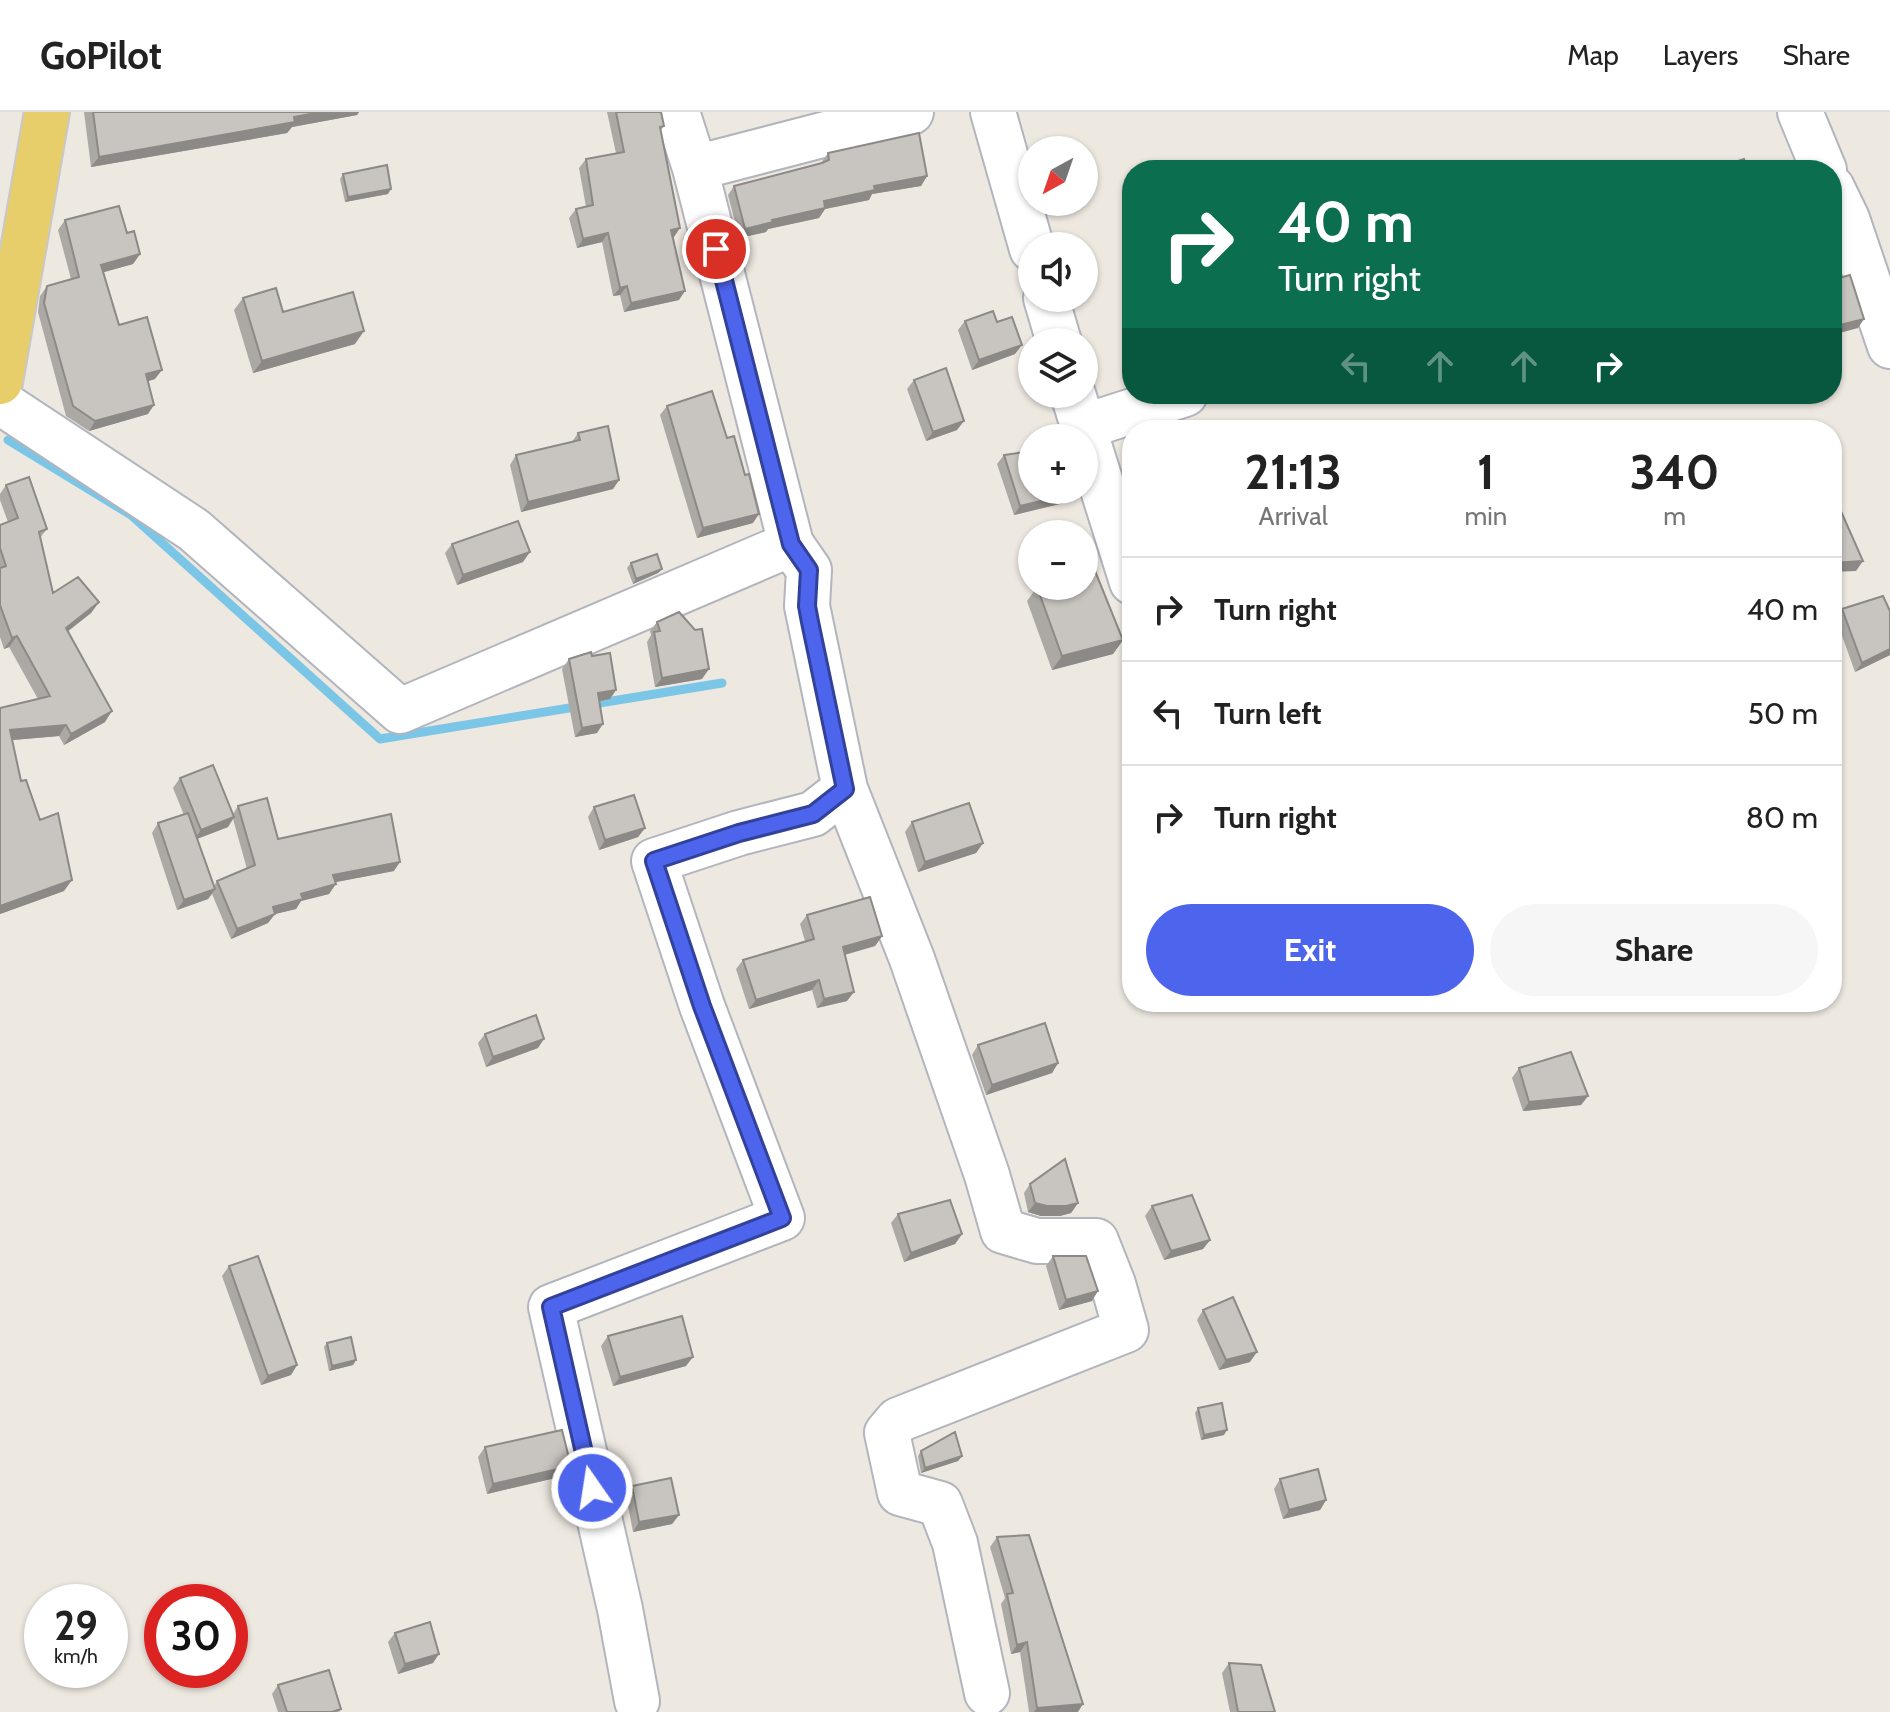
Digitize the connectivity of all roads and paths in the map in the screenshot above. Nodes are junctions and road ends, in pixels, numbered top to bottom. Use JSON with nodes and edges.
{"nodes":[{"id":1,"x":47,"y":112,"type":"edge"},
{"id":2,"x":677,"y":112,"type":"edge"},
{"id":3,"x":911,"y":112,"type":"edge"},
{"id":4,"x":993,"y":112,"type":"edge"},
{"id":5,"x":1800,"y":112,"type":"edge"},
{"id":6,"x":1820,"y":160,"type":"edge"},
{"id":7,"x":695,"y":168,"type":"junction"},
{"id":8,"x":1842,"y":209,"type":"edge"},
{"id":9,"x":1027,"y":232,"type":"edge"},
{"id":10,"x":1890,"y":346,"type":"edge"},
{"id":11,"x":0,"y":382,"type":"edge"},
{"id":12,"x":0,"y":402,"type":"edge"},
{"id":13,"x":1122,"y":403,"type":"edge"},
{"id":14,"x":1078,"y":410,"type":"edge"},
{"id":15,"x":791,"y":544,"type":"junction"},
{"id":16,"x":1122,"y":550,"type":"edge"},
{"id":17,"x":845,"y":789,"type":"junction"},
{"id":18,"x":987,"y":1693,"type":"dead end"},
{"id":19,"x":637,"y":1701,"type":"dead end"}],
"edges":[{"from":1,"to":11,"type":"main road"},
{"from":2,"to":7,"type":"street"},
{"from":3,"to":7,"type":"street"},
{"from":4,"to":9,"type":"street"},
{"from":5,"to":6,"type":"street"},
{"from":7,"to":15,"type":"street"},
{"from":8,"to":10,"type":"street"},
{"from":12,"to":15,"type":"street"},
{"from":13,"to":14,"type":"street"},
{"from":14,"to":16,"type":"street"},
{"from":15,"to":17,"type":"street"},
{"from":17,"to":18,"type":"street"},
{"from":17,"to":19,"type":"street"}]}
